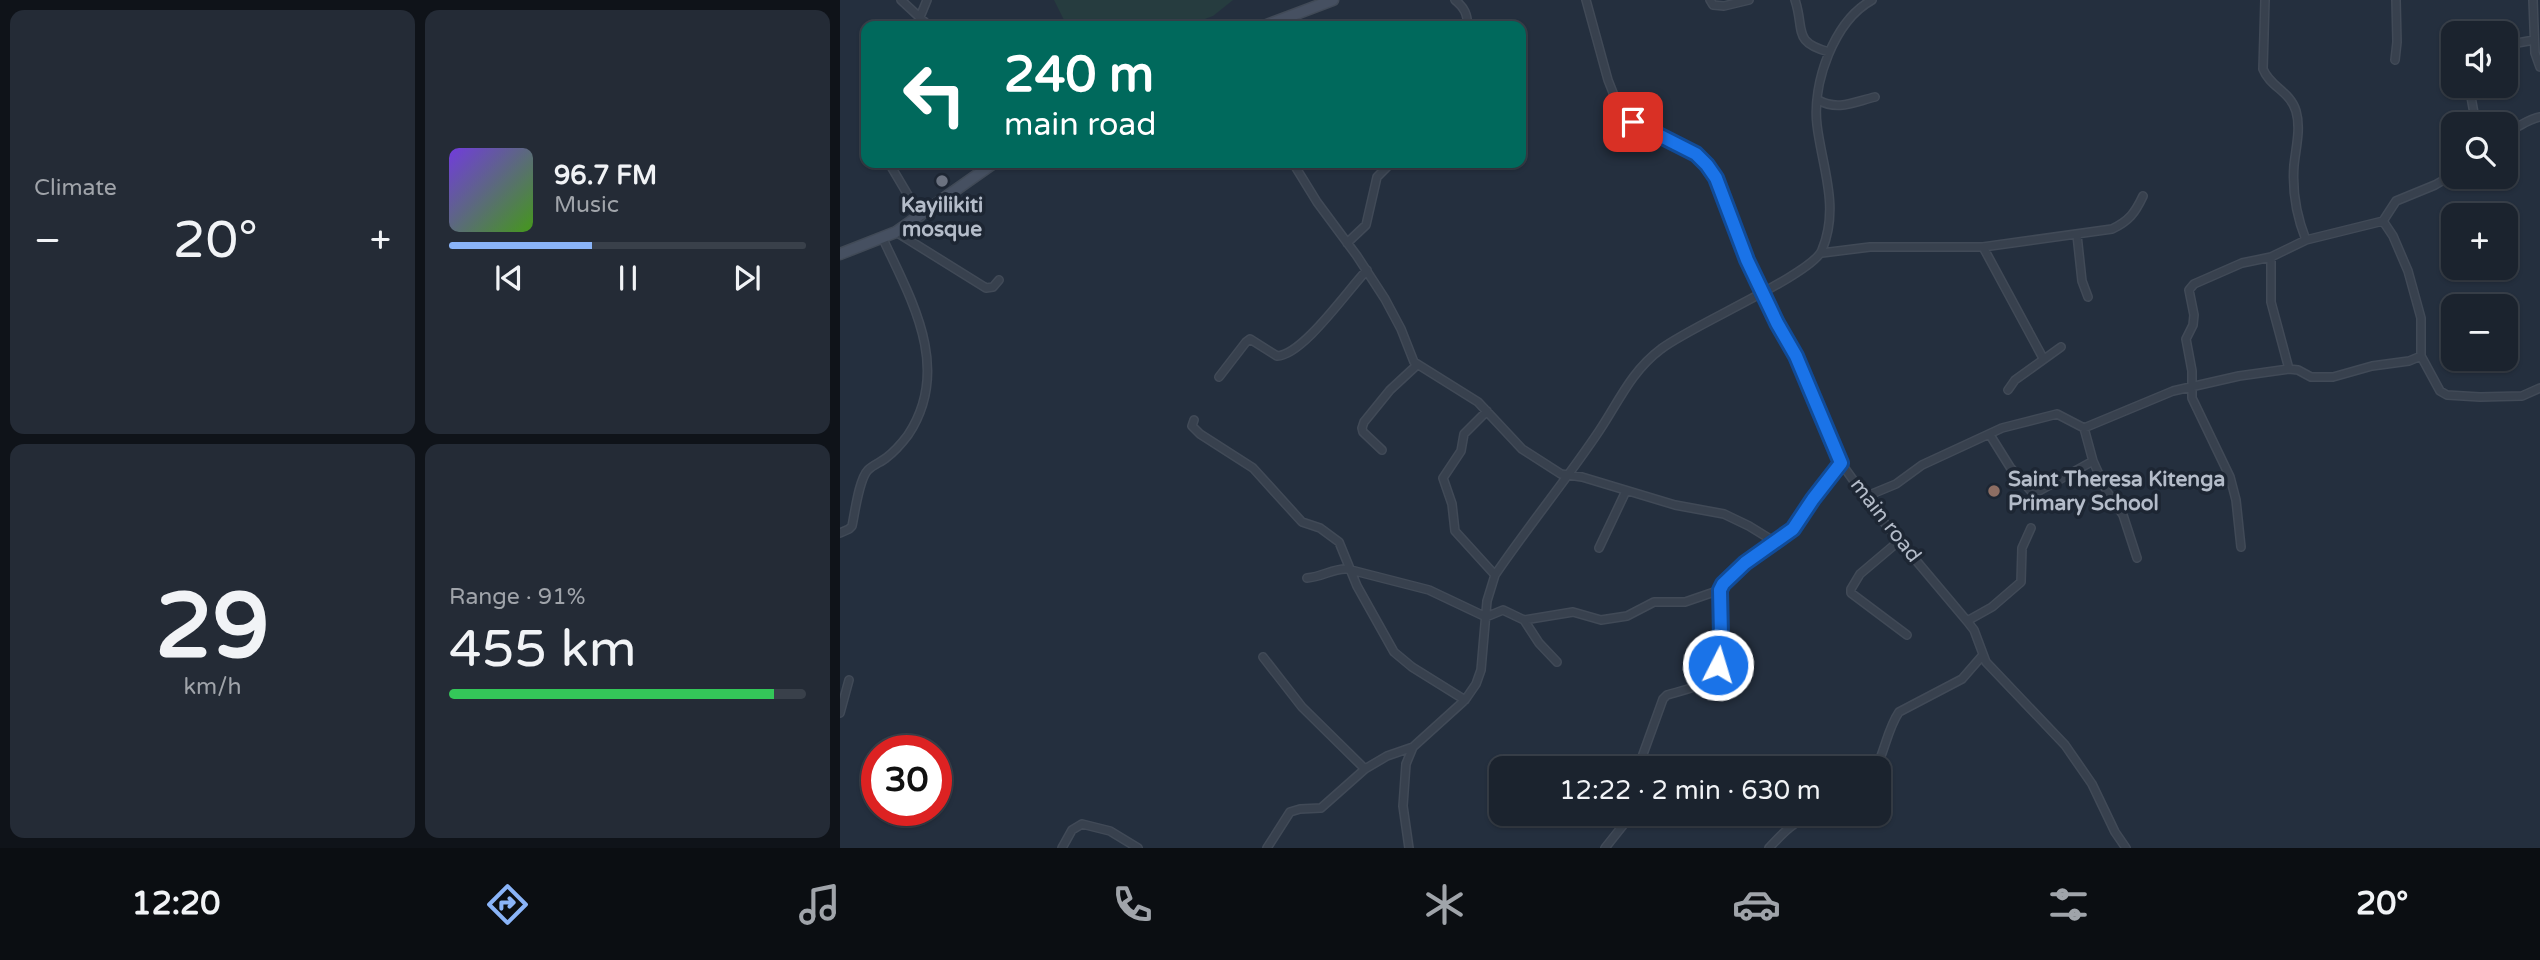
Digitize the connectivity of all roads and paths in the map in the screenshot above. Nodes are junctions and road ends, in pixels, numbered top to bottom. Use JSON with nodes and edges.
{"nodes":[{"id":1,"x":901,"y":0,"type":"edge"},
{"id":2,"x":928,"y":0,"type":"edge"},
{"id":3,"x":1333,"y":0,"type":"edge"},
{"id":4,"x":1455,"y":0,"type":"edge"},
{"id":5,"x":1586,"y":0,"type":"edge"},
{"id":6,"x":1710,"y":0,"type":"edge"},
{"id":7,"x":1749,"y":0,"type":"edge"},
{"id":8,"x":1795,"y":0,"type":"edge"},
{"id":9,"x":1872,"y":0,"type":"edge"},
{"id":10,"x":2265,"y":0,"type":"edge"},
{"id":11,"x":2396,"y":0,"type":"edge"},
{"id":12,"x":2533,"y":0,"type":"edge"},
{"id":13,"x":1859,"y":3,"type":"edge"},
{"id":14,"x":920,"y":17,"type":"junction"},
{"id":15,"x":924,"y":21,"type":"edge"},
{"id":16,"x":1277,"y":21,"type":"edge"},
{"id":17,"x":1468,"y":21,"type":"edge"},
{"id":18,"x":2534,"y":40,"type":"junction"},
{"id":19,"x":2518,"y":43,"type":"edge"},
{"id":20,"x":1829,"y":52,"type":"junction"},
{"id":21,"x":2395,"y":60,"type":"dead end"},
{"id":22,"x":2540,"y":67,"type":"edge"},
{"id":23,"x":1875,"y":97,"type":"dead end"},
{"id":24,"x":1818,"y":100,"type":"junction"},
{"id":25,"x":2540,"y":117,"type":"edge"},
{"id":26,"x":2518,"y":128,"type":"edge"},
{"id":27,"x":892,"y":168,"type":"edge"},
{"id":28,"x":987,"y":168,"type":"edge"},
{"id":29,"x":1296,"y":168,"type":"edge"},
{"id":30,"x":1386,"y":168,"type":"edge"},
{"id":31,"x":2441,"y":182,"type":"edge"},
{"id":32,"x":2143,"y":196,"type":"dead end"},
{"id":33,"x":921,"y":217,"type":"junction"},
{"id":34,"x":2383,"y":221,"type":"junction"},
{"id":35,"x":897,"y":232,"type":"junction"},
{"id":36,"x":2077,"y":234,"type":"junction"},
{"id":37,"x":883,"y":239,"type":"junction"},
{"id":38,"x":2306,"y":240,"type":"junction"},
{"id":39,"x":1347,"y":243,"type":"junction"},
{"id":40,"x":1983,"y":247,"type":"junction"},
{"id":41,"x":1822,"y":253,"type":"junction"},
{"id":42,"x":840,"y":254,"type":"edge"},
{"id":43,"x":2271,"y":257,"type":"junction"},
{"id":44,"x":1367,"y":271,"type":"junction"},
{"id":45,"x":999,"y":279,"type":"dead end"},
{"id":46,"x":1762,"y":291,"type":"junction"},
{"id":47,"x":2088,"y":297,"type":"dead end"},
{"id":48,"x":2060,"y":347,"type":"dead end"},
{"id":49,"x":2421,"y":356,"type":"junction"},
{"id":50,"x":2043,"y":358,"type":"junction"},
{"id":51,"x":1417,"y":365,"type":"junction"},
{"id":52,"x":2289,"y":369,"type":"junction"},
{"id":53,"x":1219,"y":377,"type":"dead end"},
{"id":54,"x":2191,"y":386,"type":"junction"},
{"id":55,"x":2540,"y":388,"type":"edge"},
{"id":56,"x":2008,"y":390,"type":"dead end"},
{"id":57,"x":1487,"y":411,"type":"junction"},
{"id":58,"x":1194,"y":420,"type":"dead end"},
{"id":59,"x":2084,"y":428,"type":"junction"},
{"id":60,"x":1990,"y":435,"type":"junction"},
{"id":61,"x":1382,"y":450,"type":"dead end"},
{"id":62,"x":2093,"y":461,"type":"junction"},
{"id":63,"x":1841,"y":463,"type":"junction"},
{"id":64,"x":1569,"y":475,"type":"junction"},
{"id":65,"x":1626,"y":491,"type":"junction"},
{"id":66,"x":1867,"y":496,"type":"junction"},
{"id":67,"x":2031,"y":528,"type":"dead end"},
{"id":68,"x":840,"y":533,"type":"edge"},
{"id":69,"x":1899,"y":541,"type":"junction"},
{"id":70,"x":1775,"y":542,"type":"junction"},
{"id":71,"x":2241,"y":547,"type":"dead end"},
{"id":72,"x":1600,"y":548,"type":"dead end"},
{"id":73,"x":2137,"y":558,"type":"dead end"},
{"id":74,"x":1351,"y":570,"type":"junction"},
{"id":75,"x":1495,"y":575,"type":"junction"},
{"id":76,"x":1307,"y":578,"type":"dead end"},
{"id":77,"x":1720,"y":590,"type":"junction"},
{"id":78,"x":1486,"y":617,"type":"junction"},
{"id":79,"x":1524,"y":620,"type":"junction"},
{"id":80,"x":1967,"y":621,"type":"junction"},
{"id":81,"x":1907,"y":635,"type":"dead end"},
{"id":82,"x":1982,"y":656,"type":"junction"},
{"id":83,"x":1263,"y":657,"type":"dead end"},
{"id":84,"x":1557,"y":662,"type":"dead end"},
{"id":85,"x":849,"y":680,"type":"dead end"},
{"id":86,"x":1465,"y":700,"type":"junction"},
{"id":87,"x":840,"y":713,"type":"edge"},
{"id":88,"x":1413,"y":747,"type":"junction"},
{"id":89,"x":1642,"y":756,"type":"edge"},
{"id":90,"x":1883,"y":756,"type":"edge"},
{"id":91,"x":1365,"y":769,"type":"junction"},
{"id":92,"x":1622,"y":826,"type":"edge"},
{"id":93,"x":1793,"y":826,"type":"edge"},
{"id":94,"x":1062,"y":848,"type":"edge"},
{"id":95,"x":1138,"y":848,"type":"edge"},
{"id":96,"x":1267,"y":848,"type":"edge"},
{"id":97,"x":1409,"y":848,"type":"edge"},
{"id":98,"x":1605,"y":848,"type":"edge"},
{"id":99,"x":1769,"y":848,"type":"edge"},
{"id":100,"x":2126,"y":848,"type":"edge"}],
"edges":[{"from":1,"to":14,"type":"street"},
{"from":2,"to":14,"type":"street"},
{"from":3,"to":16,"type":"main road"},
{"from":4,"to":17,"type":"street"},
{"from":5,"to":46,"type":"street","name":"main road"},
{"from":6,"to":7,"type":"street"},
{"from":8,"to":20,"type":"street"},
{"from":9,"to":13,"type":"street"},
{"from":10,"to":38,"type":"street"},
{"from":11,"to":21,"type":"street"},
{"from":12,"to":18,"type":"street"},
{"from":13,"to":20,"type":"street"},
{"from":14,"to":15,"type":"street"},
{"from":18,"to":19,"type":"street"},
{"from":18,"to":22,"type":"street"},
{"from":20,"to":24,"type":"street"},
{"from":23,"to":24,"type":"street"},
{"from":24,"to":41,"type":"street"},
{"from":25,"to":26,"type":"street"},
{"from":27,"to":33,"type":"street"},
{"from":28,"to":33,"type":"main road"},
{"from":29,"to":39,"type":"street"},
{"from":30,"to":39,"type":"street"},
{"from":31,"to":34,"type":"street"},
{"from":32,"to":36,"type":"street"},
{"from":33,"to":35,"type":"main road"},
{"from":34,"to":38,"type":"street"},
{"from":34,"to":49,"type":"street"},
{"from":35,"to":37,"type":"main road"},
{"from":35,"to":45,"type":"street"},
{"from":36,"to":40,"type":"street"},
{"from":36,"to":47,"type":"street"},
{"from":37,"to":42,"type":"main road"},
{"from":37,"to":68,"type":"street"},
{"from":38,"to":43,"type":"street"},
{"from":39,"to":44,"type":"street"},
{"from":40,"to":41,"type":"street"},
{"from":40,"to":50,"type":"street"},
{"from":41,"to":46,"type":"street"},
{"from":43,"to":52,"type":"street"},
{"from":43,"to":54,"type":"street"},
{"from":44,"to":51,"type":"street"},
{"from":44,"to":53,"type":"street"},
{"from":46,"to":63,"type":"street","name":"main road"},
{"from":46,"to":64,"type":"street"},
{"from":48,"to":50,"type":"street"},
{"from":49,"to":52,"type":"street"},
{"from":49,"to":55,"type":"street"},
{"from":50,"to":56,"type":"street"},
{"from":51,"to":57,"type":"street"},
{"from":51,"to":61,"type":"street"},
{"from":52,"to":54,"type":"street"},
{"from":54,"to":59,"type":"street"},
{"from":54,"to":71,"type":"street"},
{"from":57,"to":64,"type":"street"},
{"from":57,"to":75,"type":"street"},
{"from":58,"to":74,"type":"street"},
{"from":59,"to":60,"type":"street"},
{"from":59,"to":62,"type":"street"},
{"from":60,"to":62,"type":"street"},
{"from":60,"to":66,"type":"street"},
{"from":62,"to":73,"type":"street"},
{"from":63,"to":66,"type":"street","name":"main road"},
{"from":63,"to":70,"type":"street"},
{"from":64,"to":65,"type":"street"},
{"from":64,"to":75,"type":"street"},
{"from":65,"to":70,"type":"street"},
{"from":65,"to":72,"type":"street"},
{"from":66,"to":69,"type":"street","name":"main road"},
{"from":67,"to":80,"type":"street"},
{"from":69,"to":80,"type":"street","name":"main road"},
{"from":69,"to":81,"type":"street"},
{"from":70,"to":77,"type":"street"},
{"from":74,"to":76,"type":"street"},
{"from":74,"to":78,"type":"street"},
{"from":74,"to":86,"type":"street"},
{"from":75,"to":78,"type":"street"},
{"from":77,"to":79,"type":"street"},
{"from":77,"to":89,"type":"street"},
{"from":78,"to":79,"type":"street"},
{"from":78,"to":86,"type":"street"},
{"from":79,"to":84,"type":"street"},
{"from":80,"to":82,"type":"street","name":"main road"},
{"from":82,"to":90,"type":"street"},
{"from":82,"to":100,"type":"street","name":"main road"},
{"from":83,"to":91,"type":"street"},
{"from":85,"to":87,"type":"street"},
{"from":86,"to":88,"type":"street"},
{"from":88,"to":91,"type":"street"},
{"from":88,"to":97,"type":"street"},
{"from":91,"to":96,"type":"street"},
{"from":92,"to":98,"type":"street"},
{"from":93,"to":99,"type":"street"},
{"from":94,"to":95,"type":"street"}]}
